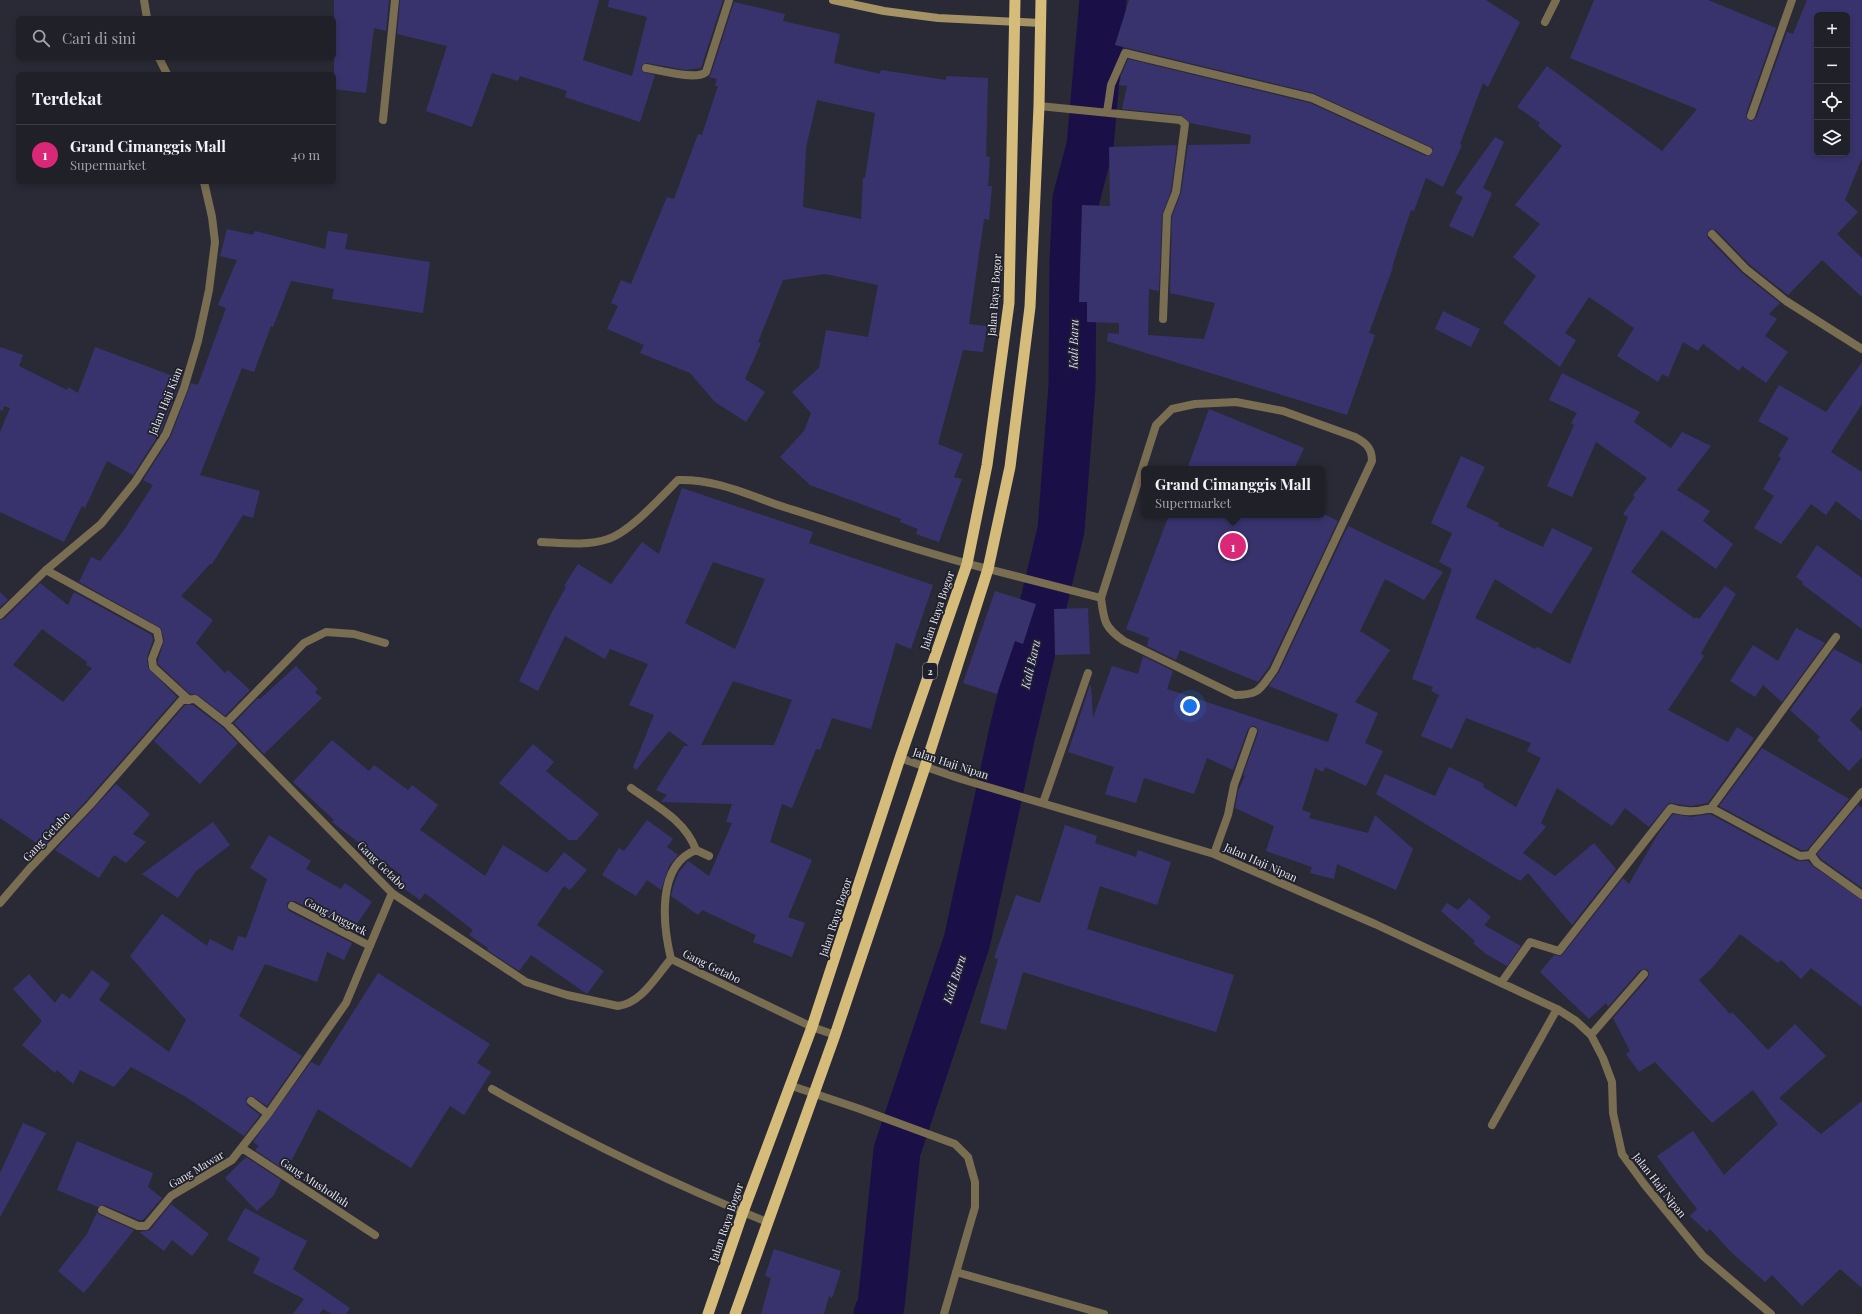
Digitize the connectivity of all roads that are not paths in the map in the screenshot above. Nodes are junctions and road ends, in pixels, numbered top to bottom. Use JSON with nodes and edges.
{"nodes":[{"id":1,"x":144,"y":0,"type":"edge"},
{"id":2,"x":395,"y":0,"type":"edge"},
{"id":3,"x":729,"y":0,"type":"edge"},
{"id":4,"x":833,"y":0,"type":"edge"},
{"id":5,"x":1016,"y":0,"type":"edge"},
{"id":6,"x":1041,"y":0,"type":"edge"},
{"id":7,"x":1556,"y":0,"type":"edge"},
{"id":8,"x":1792,"y":0,"type":"edge"},
{"id":9,"x":147,"y":16,"type":"edge"},
{"id":10,"x":1015,"y":22,"type":"junction"},
{"id":11,"x":1041,"y":22,"type":"junction"},
{"id":12,"x":1545,"y":22,"type":"dead end"},
{"id":13,"x":160,"y":60,"type":"edge"},
{"id":14,"x":646,"y":68,"type":"dead end"},
{"id":15,"x":166,"y":72,"type":"edge"},
{"id":16,"x":1039,"y":106,"type":"junction"},
{"id":17,"x":1106,"y":112,"type":"junction"},
{"id":18,"x":1751,"y":116,"type":"dead end"},
{"id":19,"x":383,"y":120,"type":"dead end"},
{"id":20,"x":1428,"y":151,"type":"dead end"},
{"id":21,"x":204,"y":184,"type":"edge"},
{"id":22,"x":1712,"y":234,"type":"dead end"},
{"id":23,"x":1163,"y":319,"type":"dead end"},
{"id":24,"x":1862,"y":350,"type":"edge"},
{"id":25,"x":1143,"y":466,"type":"edge"},
{"id":26,"x":1141,"y":473,"type":"edge"},
{"id":27,"x":541,"y":542,"type":"dead end"},
{"id":28,"x":967,"y":564,"type":"junction"},
{"id":29,"x":988,"y":569,"type":"junction"},
{"id":30,"x":46,"y":570,"type":"junction"},
{"id":31,"x":1102,"y":598,"type":"junction"},
{"id":32,"x":0,"y":615,"type":"edge"},
{"id":33,"x":1836,"y":637,"type":"dead end"},
{"id":34,"x":385,"y":643,"type":"dead end"},
{"id":35,"x":1088,"y":674,"type":"dead end"},
{"id":36,"x":189,"y":700,"type":"junction"},
{"id":37,"x":226,"y":723,"type":"junction"},
{"id":38,"x":1253,"y":731,"type":"dead end"},
{"id":39,"x":900,"y":758,"type":"junction"},
{"id":40,"x":925,"y":767,"type":"junction"},
{"id":41,"x":631,"y":788,"type":"dead end"},
{"id":42,"x":1862,"y":792,"type":"edge"},
{"id":43,"x":1043,"y":803,"type":"junction"},
{"id":44,"x":1711,"y":808,"type":"junction"},
{"id":45,"x":696,"y":850,"type":"junction"},
{"id":46,"x":1214,"y":854,"type":"junction"},
{"id":47,"x":1811,"y":855,"type":"junction"},
{"id":48,"x":709,"y":856,"type":"dead end"},
{"id":49,"x":392,"y":894,"type":"junction"},
{"id":50,"x":1862,"y":895,"type":"edge"},
{"id":51,"x":0,"y":903,"type":"edge"},
{"id":52,"x":292,"y":906,"type":"dead end"},
{"id":53,"x":370,"y":946,"type":"junction"},
{"id":54,"x":671,"y":959,"type":"junction"},
{"id":55,"x":1644,"y":974,"type":"dead end"},
{"id":56,"x":1501,"y":984,"type":"junction"},
{"id":57,"x":1557,"y":1009,"type":"junction"},
{"id":58,"x":812,"y":1027,"type":"junction"},
{"id":59,"x":835,"y":1035,"type":"junction"},
{"id":60,"x":1591,"y":1035,"type":"junction"},
{"id":61,"x":789,"y":1085,"type":"junction"},
{"id":62,"x":492,"y":1089,"type":"dead end"},
{"id":63,"x":813,"y":1093,"type":"junction"},
{"id":64,"x":251,"y":1101,"type":"dead end"},
{"id":65,"x":268,"y":1114,"type":"junction"},
{"id":66,"x":1492,"y":1125,"type":"dead end"},
{"id":67,"x":242,"y":1148,"type":"junction"},
{"id":68,"x":102,"y":1210,"type":"dead end"},
{"id":69,"x":743,"y":1212,"type":"junction"},
{"id":70,"x":767,"y":1222,"type":"junction"},
{"id":71,"x":376,"y":1235,"type":"dead end"},
{"id":72,"x":956,"y":1272,"type":"junction"},
{"id":73,"x":708,"y":1314,"type":"edge"},
{"id":74,"x":735,"y":1314,"type":"edge"},
{"id":75,"x":944,"y":1314,"type":"edge"},
{"id":76,"x":1104,"y":1314,"type":"edge"},
{"id":77,"x":1770,"y":1314,"type":"edge"}],
"edges":[{"from":1,"to":9,"type":"street"},
{"from":2,"to":19,"type":"street"},
{"from":3,"to":14,"type":"street"},
{"from":4,"to":10,"type":"main road"},
{"from":5,"to":10,"type":"highway","name":"Jalan Raya Bogor","number":"2"},
{"from":6,"to":11,"type":"highway","number":"2"},
{"from":7,"to":12,"type":"street"},
{"from":8,"to":18,"type":"street"},
{"from":10,"to":11,"type":"main road"},
{"from":10,"to":28,"type":"highway","name":"Jalan Raya Bogor","number":"2"},
{"from":11,"to":16,"type":"highway","number":"2"},
{"from":13,"to":15,"type":"street"},
{"from":16,"to":17,"type":"street"},
{"from":16,"to":29,"type":"highway","number":"2"},
{"from":17,"to":20,"type":"street"},
{"from":17,"to":23,"type":"street"},
{"from":21,"to":30,"type":"street","name":"Jalan Haji Kian"},
{"from":22,"to":24,"type":"street"},
{"from":25,"to":31,"type":"street"},
{"from":26,"to":31,"type":"street"},
{"from":27,"to":28,"type":"street"},
{"from":28,"to":29,"type":"street"},
{"from":28,"to":39,"type":"highway","name":"Jalan Raya Bogor","number":"2"},
{"from":29,"to":31,"type":"street"},
{"from":29,"to":40,"type":"highway","number":"2"},
{"from":30,"to":32,"type":"street","name":"Jalan Haji Kian"},
{"from":30,"to":36,"type":"street"},
{"from":33,"to":44,"type":"street"},
{"from":34,"to":37,"type":"street"},
{"from":35,"to":43,"type":"street"},
{"from":36,"to":37,"type":"street","name":"Gang Getabo"},
{"from":36,"to":51,"type":"street","name":"Gang Getabo"},
{"from":37,"to":49,"type":"street","name":"Gang Getabo"},
{"from":38,"to":46,"type":"street"},
{"from":39,"to":40,"type":"street","name":"Jalan Haji Nipan"},
{"from":39,"to":58,"type":"highway","name":"Jalan Raya Bogor","number":"2"},
{"from":40,"to":43,"type":"street","name":"Jalan Haji Nipan"},
{"from":40,"to":59,"type":"highway","number":"2"},
{"from":41,"to":45,"type":"street"},
{"from":42,"to":47,"type":"street"},
{"from":43,"to":46,"type":"street","name":"Jalan Haji Nipan"},
{"from":44,"to":47,"type":"street"},
{"from":44,"to":56,"type":"street"},
{"from":45,"to":48,"type":"street"},
{"from":45,"to":54,"type":"street"},
{"from":46,"to":56,"type":"street","name":"Jalan Haji Nipan"},
{"from":47,"to":50,"type":"street"},
{"from":49,"to":53,"type":"street"},
{"from":49,"to":54,"type":"street","name":"Gang Getabo"},
{"from":52,"to":53,"type":"street","name":"Gang Anggrek"},
{"from":53,"to":65,"type":"street"},
{"from":54,"to":58,"type":"street","name":"Gang Getabo"},
{"from":55,"to":60,"type":"street"},
{"from":56,"to":57,"type":"street","name":"Jalan Haji Nipan"},
{"from":57,"to":60,"type":"street","name":"Jalan Haji Nipan"},
{"from":57,"to":66,"type":"street"},
{"from":58,"to":59,"type":"street","name":"Gang Getabo"},
{"from":58,"to":61,"type":"highway","name":"Jalan Raya Bogor","number":"2"},
{"from":59,"to":63,"type":"highway","number":"2"},
{"from":60,"to":77,"type":"street","name":"Jalan Haji Nipan"},
{"from":61,"to":63,"type":"street"},
{"from":61,"to":69,"type":"highway","name":"Jalan Raya Bogor","number":"2"},
{"from":62,"to":69,"type":"street"},
{"from":63,"to":70,"type":"highway","number":"2"},
{"from":63,"to":72,"type":"street"},
{"from":64,"to":65,"type":"street"},
{"from":65,"to":67,"type":"street"},
{"from":67,"to":68,"type":"street","name":"Gang Mawar"},
{"from":67,"to":71,"type":"street","name":"Gang Mushollah"},
{"from":69,"to":70,"type":"street"},
{"from":69,"to":73,"type":"highway","name":"Jalan Raya Bogor","number":"2"},
{"from":70,"to":74,"type":"highway","number":"2"},
{"from":72,"to":75,"type":"street"},
{"from":72,"to":76,"type":"street"}]}
